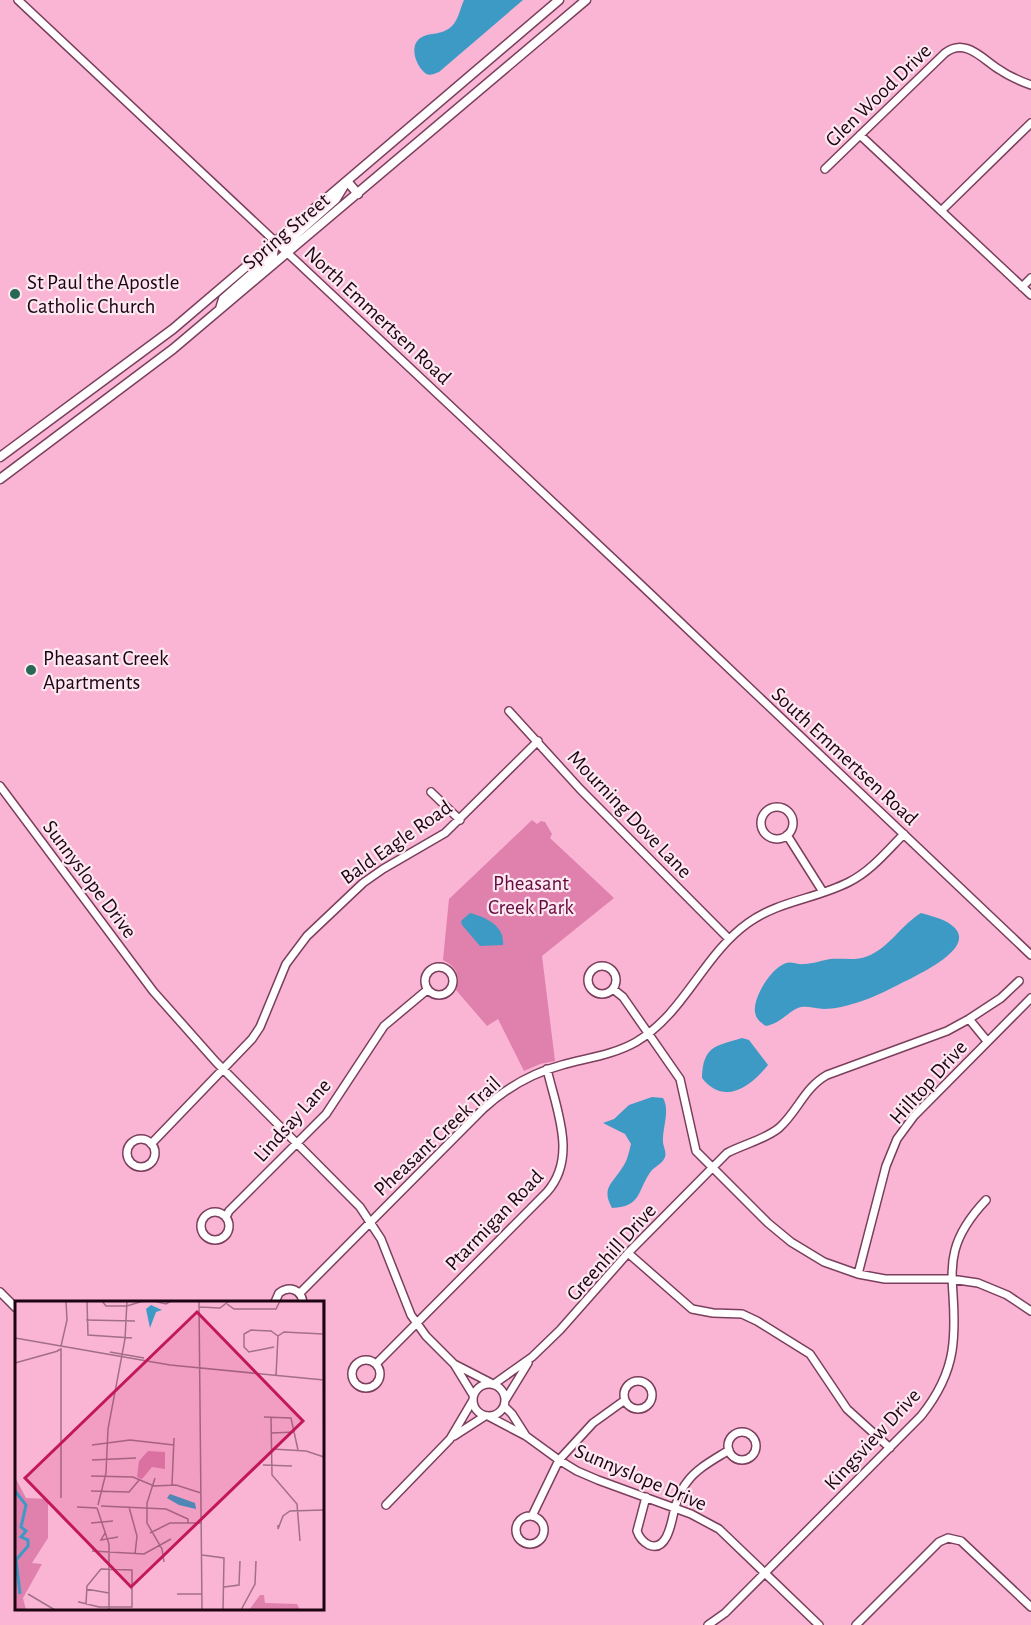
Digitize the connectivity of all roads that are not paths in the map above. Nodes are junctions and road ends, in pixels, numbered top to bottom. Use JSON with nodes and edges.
{"nodes":[{"id":1,"x":18,"y":0,"type":"edge"},
{"id":2,"x":559,"y":0,"type":"edge"},
{"id":3,"x":586,"y":0,"type":"edge"},
{"id":4,"x":482,"y":66,"type":"junction"},
{"id":5,"x":493,"y":80,"type":"junction"},
{"id":6,"x":1031,"y":85,"type":"edge"},
{"id":7,"x":1031,"y":123,"type":"edge"},
{"id":8,"x":860,"y":135,"type":"junction"},
{"id":9,"x":825,"y":169,"type":"dead end"},
{"id":10,"x":346,"y":181,"type":"junction"},
{"id":11,"x":358,"y":194,"type":"junction"},
{"id":12,"x":941,"y":211,"type":"junction"},
{"id":13,"x":276,"y":242,"type":"junction"},
{"id":14,"x":288,"y":254,"type":"junction"},
{"id":15,"x":1031,"y":278,"type":"edge"},
{"id":16,"x":1022,"y":287,"type":"junction"},
{"id":17,"x":1031,"y":295,"type":"edge"},
{"id":18,"x":210,"y":298,"type":"junction"},
{"id":19,"x":220,"y":309,"type":"junction"},
{"id":20,"x":53,"y":419,"type":"junction"},
{"id":21,"x":62,"y":433,"type":"junction"},
{"id":22,"x":0,"y":457,"type":"edge"},
{"id":23,"x":0,"y":479,"type":"edge"},
{"id":24,"x":636,"y":580,"type":"joint"},
{"id":25,"x":508,"y":711,"type":"dead end"},
{"id":26,"x":538,"y":741,"type":"junction"},
{"id":27,"x":0,"y":786,"type":"edge"},
{"id":28,"x":431,"y":792,"type":"dead end"},
{"id":29,"x":460,"y":819,"type":"junction"},
{"id":30,"x":904,"y":834,"type":"junction"},
{"id":31,"x":787,"y":835,"type":"junction"},
{"id":32,"x":824,"y":892,"type":"junction"},
{"id":33,"x":729,"y":939,"type":"junction"},
{"id":34,"x":1031,"y":955,"type":"edge"},
{"id":35,"x":1020,"y":981,"type":"dead end"},
{"id":36,"x":613,"y":989,"type":"junction"},
{"id":37,"x":427,"y":990,"type":"junction"},
{"id":38,"x":1031,"y":998,"type":"edge"},
{"id":39,"x":969,"y":1019,"type":"junction"},
{"id":40,"x":649,"y":1034,"type":"junction"},
{"id":41,"x":987,"y":1041,"type":"junction"},
{"id":42,"x":224,"y":1070,"type":"junction"},
{"id":43,"x":547,"y":1070,"type":"junction"},
{"id":44,"x":152,"y":1144,"type":"junction"},
{"id":45,"x":297,"y":1144,"type":"junction"},
{"id":46,"x":713,"y":1168,"type":"junction"},
{"id":47,"x":986,"y":1200,"type":"dead end"},
{"id":48,"x":226,"y":1217,"type":"junction"},
{"id":49,"x":371,"y":1222,"type":"junction"},
{"id":50,"x":628,"y":1253,"type":"junction"},
{"id":51,"x":858,"y":1274,"type":"junction"},
{"id":52,"x":951,"y":1279,"type":"junction"},
{"id":53,"x":0,"y":1292,"type":"edge"},
{"id":54,"x":300,"y":1293,"type":"junction"},
{"id":55,"x":275,"y":1301,"type":"edge"},
{"id":56,"x":303,"y":1301,"type":"edge"},
{"id":57,"x":15,"y":1307,"type":"edge"},
{"id":58,"x":1031,"y":1311,"type":"edge"},
{"id":59,"x":416,"y":1324,"type":"junction"},
{"id":60,"x":532,"y":1357,"type":"junction"},
{"id":61,"x":376,"y":1364,"type":"junction"},
{"id":62,"x":454,"y":1364,"type":"junction"},
{"id":63,"x":493,"y":1384,"type":"junction"},
{"id":64,"x":473,"y":1397,"type":"junction"},
{"id":65,"x":625,"y":1400,"type":"junction"},
{"id":66,"x":505,"y":1402,"type":"junction"},
{"id":67,"x":487,"y":1416,"type":"junction"},
{"id":68,"x":526,"y":1436,"type":"junction"},
{"id":69,"x":450,"y":1439,"type":"junction"},
{"id":70,"x":890,"y":1448,"type":"junction"},
{"id":71,"x":729,"y":1450,"type":"junction"},
{"id":72,"x":559,"y":1460,"type":"junction"},
{"id":73,"x":646,"y":1497,"type":"junction"},
{"id":74,"x":386,"y":1505,"type":"dead end"},
{"id":75,"x":675,"y":1508,"type":"junction"},
{"id":76,"x":532,"y":1516,"type":"junction"},
{"id":77,"x":766,"y":1573,"type":"junction"},
{"id":78,"x":1031,"y":1606,"type":"edge"},
{"id":79,"x":708,"y":1625,"type":"edge"},
{"id":80,"x":819,"y":1625,"type":"edge"},
{"id":81,"x":856,"y":1625,"type":"edge"}],
"edges":[{"from":1,"to":13,"type":"street","name":"North Emmertsen Road"},
{"from":2,"to":4,"type":"main road","name":"Spring Street"},
{"from":3,"to":5,"type":"main road","name":"Spring Street"},
{"from":4,"to":5,"type":"main road"},
{"from":4,"to":10,"type":"main road","name":"Spring Street"},
{"from":5,"to":11,"type":"main road","name":"Spring Street"},
{"from":6,"to":8,"type":"street","name":"Glen Wood Drive"},
{"from":7,"to":12,"type":"street"},
{"from":8,"to":9,"type":"street","name":"Glen Wood Drive"},
{"from":8,"to":12,"type":"street"},
{"from":10,"to":11,"type":"main road"},
{"from":10,"to":13,"type":"main road","name":"Spring Street"},
{"from":10,"to":14,"type":"main road"},
{"from":11,"to":14,"type":"main road","name":"Spring Street"},
{"from":12,"to":16,"type":"street"},
{"from":13,"to":14,"type":"street","name":"North Emmertsen Road"},
{"from":13,"to":18,"type":"main road","name":"Spring Street"},
{"from":13,"to":19,"type":"main road"},
{"from":14,"to":19,"type":"main road","name":"Spring Street"},
{"from":14,"to":24,"type":"street","name":"North Emmertsen Road"},
{"from":15,"to":16,"type":"street"},
{"from":16,"to":17,"type":"street"},
{"from":18,"to":19,"type":"main road"},
{"from":18,"to":20,"type":"main road","name":"Spring Street"},
{"from":19,"to":21,"type":"main road","name":"Spring Street"},
{"from":20,"to":21,"type":"main road"},
{"from":20,"to":22,"type":"main road","name":"Spring Street"},
{"from":21,"to":23,"type":"main road","name":"Spring Street"},
{"from":24,"to":30,"type":"street","name":"South Emmertsen Road"},
{"from":25,"to":26,"type":"street","name":"Mourning Dove Lane"},
{"from":26,"to":29,"type":"street","name":"Bald Eagle Road"},
{"from":26,"to":33,"type":"street","name":"Mourning Dove Lane"},
{"from":27,"to":42,"type":"street","name":"Sunnyslope Drive"},
{"from":28,"to":29,"type":"street"},
{"from":29,"to":42,"type":"street","name":"Bald Eagle Road"},
{"from":30,"to":32,"type":"street","name":"Pheasant Creek Trail"},
{"from":30,"to":34,"type":"street","name":"South Emmertsen Road"},
{"from":31,"to":31,"type":"street"},
{"from":31,"to":32,"type":"street"},
{"from":32,"to":33,"type":"street","name":"Pheasant Creek Trail"},
{"from":33,"to":40,"type":"street","name":"Pheasant Creek Trail"},
{"from":35,"to":39,"type":"street","name":"Greenhill Drive"},
{"from":36,"to":36,"type":"street"},
{"from":36,"to":40,"type":"street"},
{"from":37,"to":37,"type":"street","name":"Lindsay Lane"},
{"from":37,"to":45,"type":"street","name":"Lindsay Lane"},
{"from":38,"to":41,"type":"street","name":"Hilltop Drive"},
{"from":39,"to":41,"type":"street"},
{"from":39,"to":46,"type":"street","name":"Greenhill Drive"},
{"from":40,"to":43,"type":"street","name":"Pheasant Creek Trail"},
{"from":40,"to":46,"type":"street"},
{"from":41,"to":51,"type":"street","name":"Hilltop Drive"},
{"from":42,"to":44,"type":"street","name":"Bald Eagle Road"},
{"from":42,"to":45,"type":"street","name":"Sunnyslope Drive"},
{"from":43,"to":49,"type":"street","name":"Pheasant Creek Trail"},
{"from":43,"to":59,"type":"street","name":"Ptarmigan Road"},
{"from":44,"to":44,"type":"street","name":"Bald Eagle Road"},
{"from":45,"to":48,"type":"street","name":"Lindsay Lane"},
{"from":45,"to":49,"type":"street","name":"Sunnyslope Drive"},
{"from":46,"to":50,"type":"street","name":"Greenhill Drive"},
{"from":46,"to":51,"type":"street"},
{"from":47,"to":52,"type":"street","name":"Kingsview Drive"},
{"from":48,"to":48,"type":"street","name":"Lindsay Lane"},
{"from":49,"to":54,"type":"street","name":"Pheasant Creek Trail"},
{"from":49,"to":59,"type":"street","name":"Sunnyslope Drive"},
{"from":50,"to":60,"type":"street","name":"Greenhill Drive"},
{"from":50,"to":70,"type":"street"},
{"from":51,"to":52,"type":"street"},
{"from":52,"to":58,"type":"street"},
{"from":52,"to":70,"type":"street","name":"Kingsview Drive"},
{"from":53,"to":57,"type":"street"},
{"from":54,"to":55,"type":"street"},
{"from":54,"to":56,"type":"street"},
{"from":59,"to":61,"type":"street","name":"Ptarmigan Road"},
{"from":59,"to":62,"type":"street","name":"Sunnyslope Drive"},
{"from":60,"to":63,"type":"street","name":"Greenhill Drive"},
{"from":60,"to":66,"type":"street","name":"Greenhill Drive"},
{"from":61,"to":61,"type":"street","name":"Ptarmigan Road"},
{"from":62,"to":63,"type":"street"},
{"from":62,"to":64,"type":"street"},
{"from":63,"to":64,"type":"street"},
{"from":63,"to":66,"type":"street"},
{"from":64,"to":67,"type":"street"},
{"from":64,"to":69,"type":"street"},
{"from":65,"to":65,"type":"street"},
{"from":65,"to":72,"type":"street"},
{"from":66,"to":67,"type":"street"},
{"from":66,"to":68,"type":"street","name":"Sunnyslope Drive"},
{"from":67,"to":68,"type":"street","name":"Sunnyslope Drive"},
{"from":67,"to":69,"type":"street"},
{"from":68,"to":72,"type":"street","name":"Sunnyslope Drive"},
{"from":69,"to":74,"type":"street"},
{"from":70,"to":77,"type":"street","name":"Kingsview Drive"},
{"from":71,"to":71,"type":"street"},
{"from":71,"to":75,"type":"street"},
{"from":72,"to":73,"type":"street","name":"Sunnyslope Drive"},
{"from":72,"to":76,"type":"street"},
{"from":73,"to":75,"type":"street","name":"Sunnyslope Drive"},
{"from":73,"to":75,"type":"street"},
{"from":75,"to":77,"type":"street","name":"Sunnyslope Drive"},
{"from":76,"to":76,"type":"street"},
{"from":77,"to":79,"type":"street","name":"Kingsview Drive"},
{"from":77,"to":80,"type":"street","name":"Sunnyslope Drive"},
{"from":78,"to":81,"type":"street"}]}
